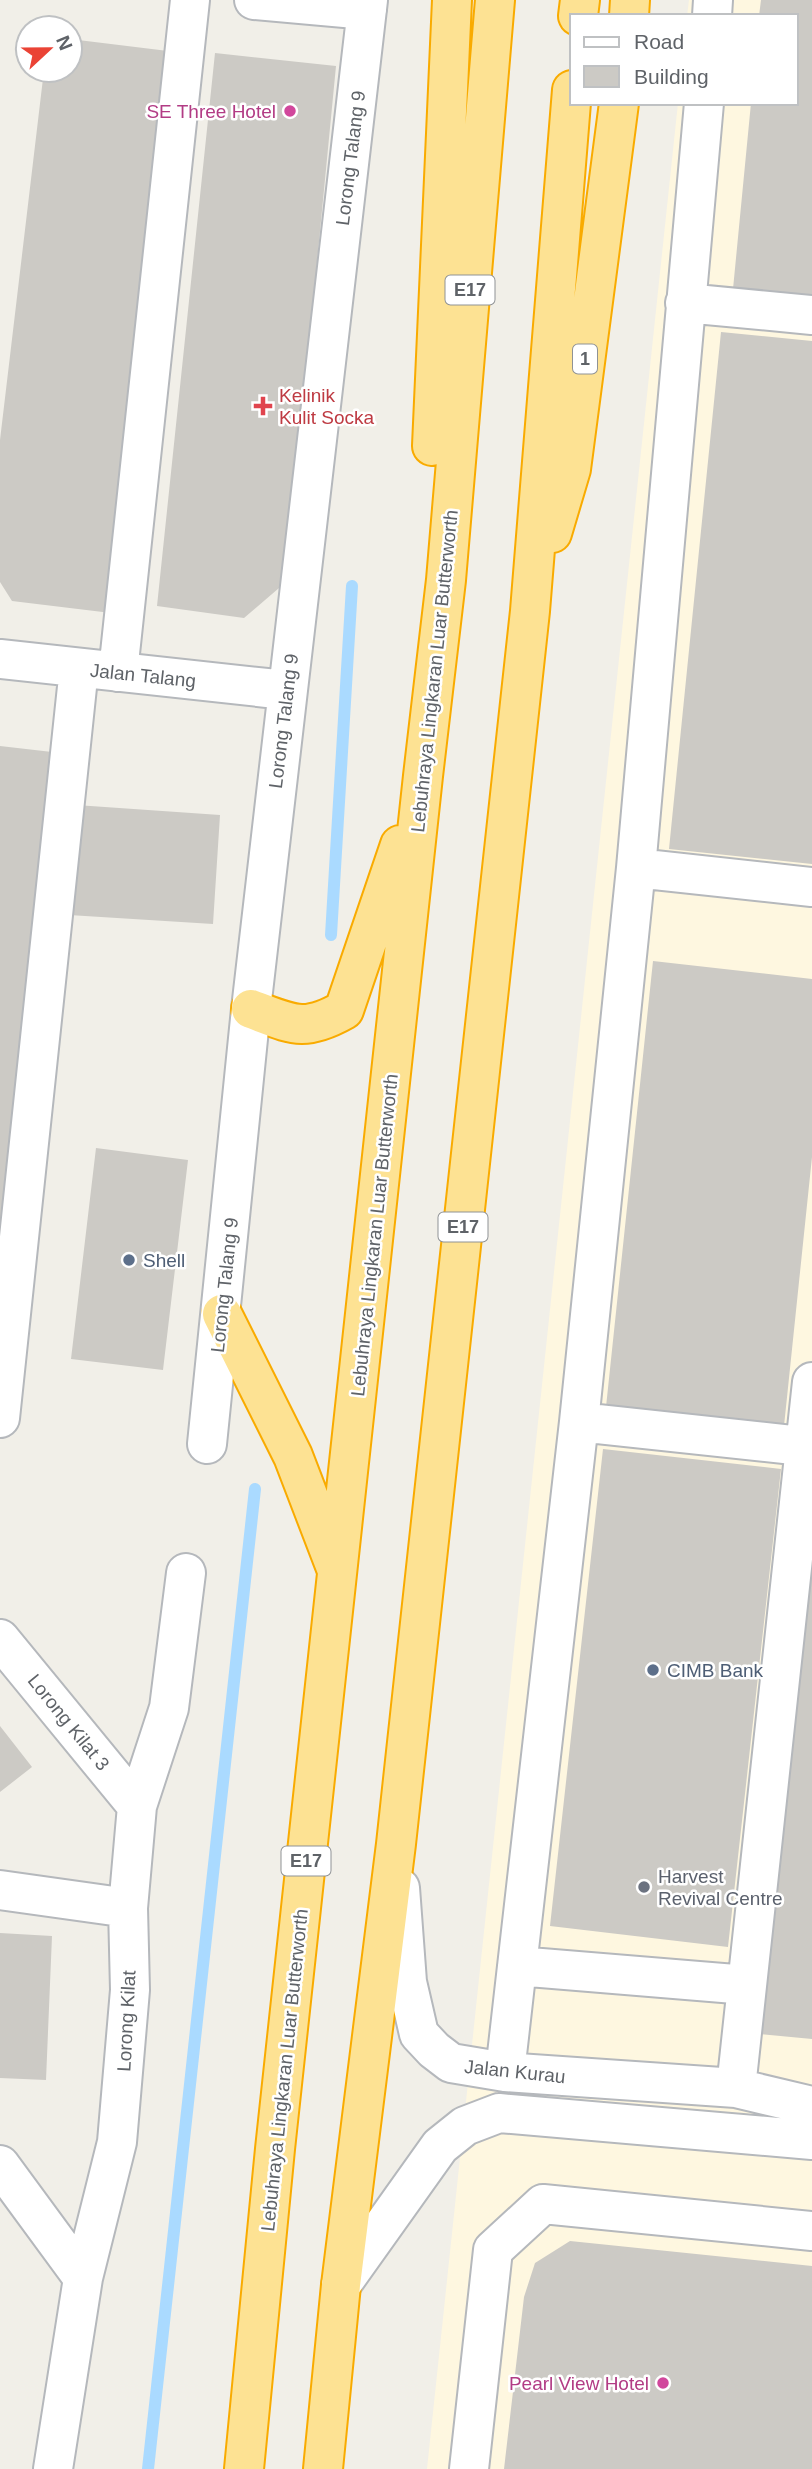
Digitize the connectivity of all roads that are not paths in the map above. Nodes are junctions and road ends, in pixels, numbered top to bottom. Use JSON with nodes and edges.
{"nodes":[{"id":1,"x":190,"y":0,"type":"edge"},
{"id":2,"x":254,"y":0,"type":"edge"},
{"id":3,"x":452,"y":0,"type":"edge"},
{"id":4,"x":495,"y":0,"type":"edge"},
{"id":5,"x":368,"y":5,"type":"edge"},
{"id":6,"x":571,"y":105,"type":"edge"},
{"id":7,"x":619,"y":105,"type":"edge"},
{"id":8,"x":704,"y":105,"type":"edge"},
{"id":9,"x":685,"y":303,"type":"junction"},
{"id":10,"x":812,"y":315,"type":"edge"},
{"id":11,"x":446,"y":580,"type":"junction"},
{"id":12,"x":530,"y":611,"type":"junction"},
{"id":13,"x":0,"y":659,"type":"edge"},
{"id":14,"x":79,"y":668,"type":"junction"},
{"id":15,"x":118,"y":672,"type":"junction"},
{"id":16,"x":286,"y":690,"type":"junction"},
{"id":17,"x":423,"y":776,"type":"junction"},
{"id":18,"x":636,"y":868,"type":"junction"},
{"id":19,"x":812,"y":887,"type":"edge"},
{"id":20,"x":251,"y":1009,"type":"junction"},
{"id":21,"x":222,"y":1314,"type":"junction"},
{"id":22,"x":812,"y":1382,"type":"edge"},
{"id":23,"x":0,"y":1418,"type":"edge"},
{"id":24,"x":579,"y":1422,"type":"junction"},
{"id":25,"x":207,"y":1444,"type":"dead end"},
{"id":26,"x":809,"y":1447,"type":"edge"},
{"id":27,"x":186,"y":1573,"type":"dead end"},
{"id":28,"x":338,"y":1573,"type":"junction"},
{"id":29,"x":0,"y":1639,"type":"edge"},
{"id":30,"x":137,"y":1806,"type":"junction"},
{"id":31,"x":396,"y":1844,"type":"junction"},
{"id":32,"x":0,"y":1891,"type":"edge"},
{"id":33,"x":128,"y":1908,"type":"junction"},
{"id":34,"x":517,"y":1966,"type":"junction"},
{"id":35,"x":747,"y":1985,"type":"junction"},
{"id":36,"x":505,"y":2072,"type":"junction"},
{"id":37,"x":736,"y":2088,"type":"junction"},
{"id":38,"x":812,"y":2106,"type":"edge"},
{"id":39,"x":812,"y":2140,"type":"edge"},
{"id":40,"x":0,"y":2165,"type":"edge"},
{"id":41,"x":812,"y":2231,"type":"edge"},
{"id":42,"x":83,"y":2278,"type":"junction"},
{"id":43,"x":341,"y":2285,"type":"junction"},
{"id":44,"x":53,"y":2469,"type":"edge"},
{"id":45,"x":244,"y":2469,"type":"edge"},
{"id":46,"x":323,"y":2469,"type":"edge"},
{"id":47,"x":469,"y":2469,"type":"edge"}],
"edges":[{"from":1,"to":15,"type":"street"},
{"from":2,"to":5,"type":"street"},
{"from":3,"to":11,"type":"highway"},
{"from":4,"to":11,"type":"highway","name":"Lebuhraya Lingkaran Luar Butterworth","number":"E17"},
{"from":5,"to":16,"type":"street","name":"Lorong Talang 9"},
{"from":6,"to":12,"type":"highway","number":"E17"},
{"from":7,"to":12,"type":"highway","number":"1"},
{"from":8,"to":9,"type":"street"},
{"from":9,"to":10,"type":"street"},
{"from":9,"to":18,"type":"street"},
{"from":11,"to":17,"type":"highway","name":"Lebuhraya Lingkaran Luar Butterworth","number":"E17"},
{"from":12,"to":31,"type":"highway","number":"E17"},
{"from":13,"to":14,"type":"street","name":"Jalan Talang"},
{"from":14,"to":15,"type":"street","name":"Jalan Talang"},
{"from":14,"to":23,"type":"street"},
{"from":15,"to":16,"type":"street","name":"Jalan Talang"},
{"from":16,"to":20,"type":"street","name":"Lorong Talang 9"},
{"from":17,"to":20,"type":"highway"},
{"from":17,"to":28,"type":"highway","name":"Lebuhraya Lingkaran Luar Butterworth","number":"E17"},
{"from":18,"to":19,"type":"street"},
{"from":18,"to":24,"type":"street"},
{"from":20,"to":21,"type":"street","name":"Lorong Talang 9"},
{"from":21,"to":25,"type":"street","name":"Lorong Talang 9"},
{"from":21,"to":28,"type":"highway"},
{"from":22,"to":26,"type":"street"},
{"from":24,"to":26,"type":"street"},
{"from":24,"to":34,"type":"street"},
{"from":26,"to":35,"type":"street"},
{"from":27,"to":30,"type":"street","name":"Lorong Kilat"},
{"from":28,"to":45,"type":"highway","name":"Lebuhraya Lingkaran Luar Butterworth","number":"E17"},
{"from":29,"to":30,"type":"street","name":"Lorong Kilat 3"},
{"from":30,"to":33,"type":"street","name":"Lorong Kilat"},
{"from":31,"to":36,"type":"street","name":"Jalan Kurau"},
{"from":31,"to":43,"type":"highway","number":"E17"},
{"from":32,"to":33,"type":"street"},
{"from":33,"to":42,"type":"street","name":"Lorong Kilat"},
{"from":34,"to":35,"type":"street"},
{"from":34,"to":36,"type":"street"},
{"from":35,"to":37,"type":"street"},
{"from":36,"to":37,"type":"street","name":"Jalan Kurau"},
{"from":37,"to":38,"type":"street","name":"Jalan Kurau"},
{"from":39,"to":43,"type":"street"},
{"from":40,"to":42,"type":"street"},
{"from":41,"to":47,"type":"street"},
{"from":42,"to":44,"type":"street","name":"Lorong Kilat"},
{"from":43,"to":46,"type":"highway","number":"E17"}]}
